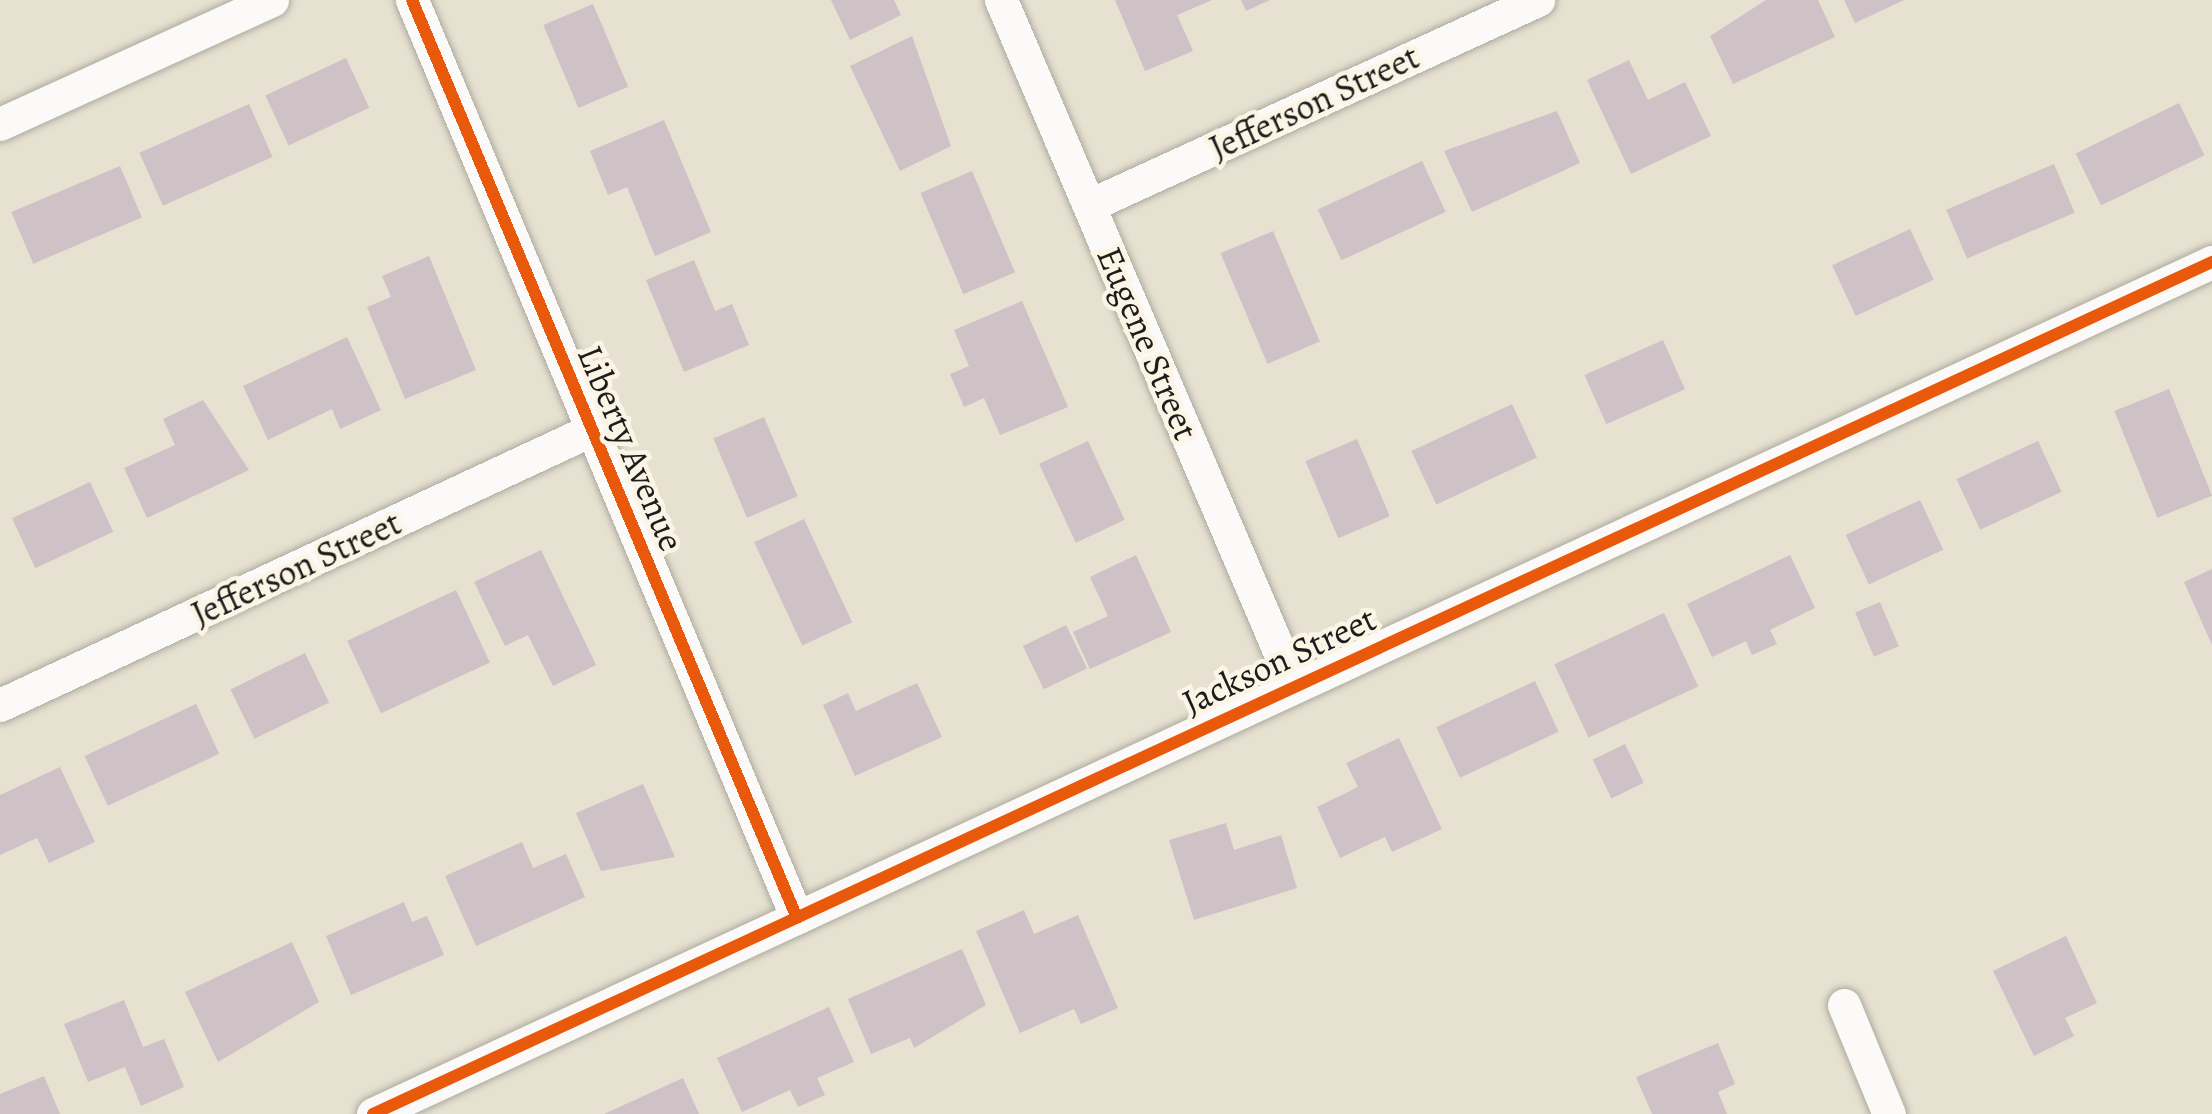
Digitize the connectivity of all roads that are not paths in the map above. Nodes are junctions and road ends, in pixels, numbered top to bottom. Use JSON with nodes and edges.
{"nodes":[{"id":1,"x":272,"y":0,"type":"edge"},
{"id":2,"x":412,"y":0,"type":"edge"},
{"id":3,"x":1001,"y":0,"type":"edge"},
{"id":4,"x":1538,"y":0,"type":"edge"},
{"id":5,"x":0,"y":124,"type":"edge"},
{"id":6,"x":1090,"y":205,"type":"junction"},
{"id":7,"x":2212,"y":262,"type":"edge"},
{"id":8,"x":591,"y":430,"type":"junction"},
{"id":9,"x":1294,"y":686,"type":"junction"},
{"id":10,"x":0,"y":705,"type":"edge"},
{"id":11,"x":797,"y":918,"type":"junction"},
{"id":12,"x":1844,"y":1005,"type":"dead end"},
{"id":13,"x":373,"y":1114,"type":"edge"},
{"id":14,"x":1889,"y":1114,"type":"edge"}],
"edges":[{"from":1,"to":5,"type":"street"},
{"from":2,"to":8,"type":"street","name":"Liberty Avenue"},
{"from":3,"to":6,"type":"street","name":"Eugene Street"},
{"from":4,"to":6,"type":"street","name":"Jefferson Street"},
{"from":6,"to":9,"type":"street","name":"Eugene Street"},
{"from":7,"to":9,"type":"street","name":"Jackson Street"},
{"from":8,"to":10,"type":"street","name":"Jefferson Street"},
{"from":8,"to":11,"type":"street","name":"Liberty Avenue"},
{"from":9,"to":11,"type":"street","name":"Jackson Street"},
{"from":11,"to":13,"type":"street","name":"Jackson Street"},
{"from":12,"to":14,"type":"street"}]}
